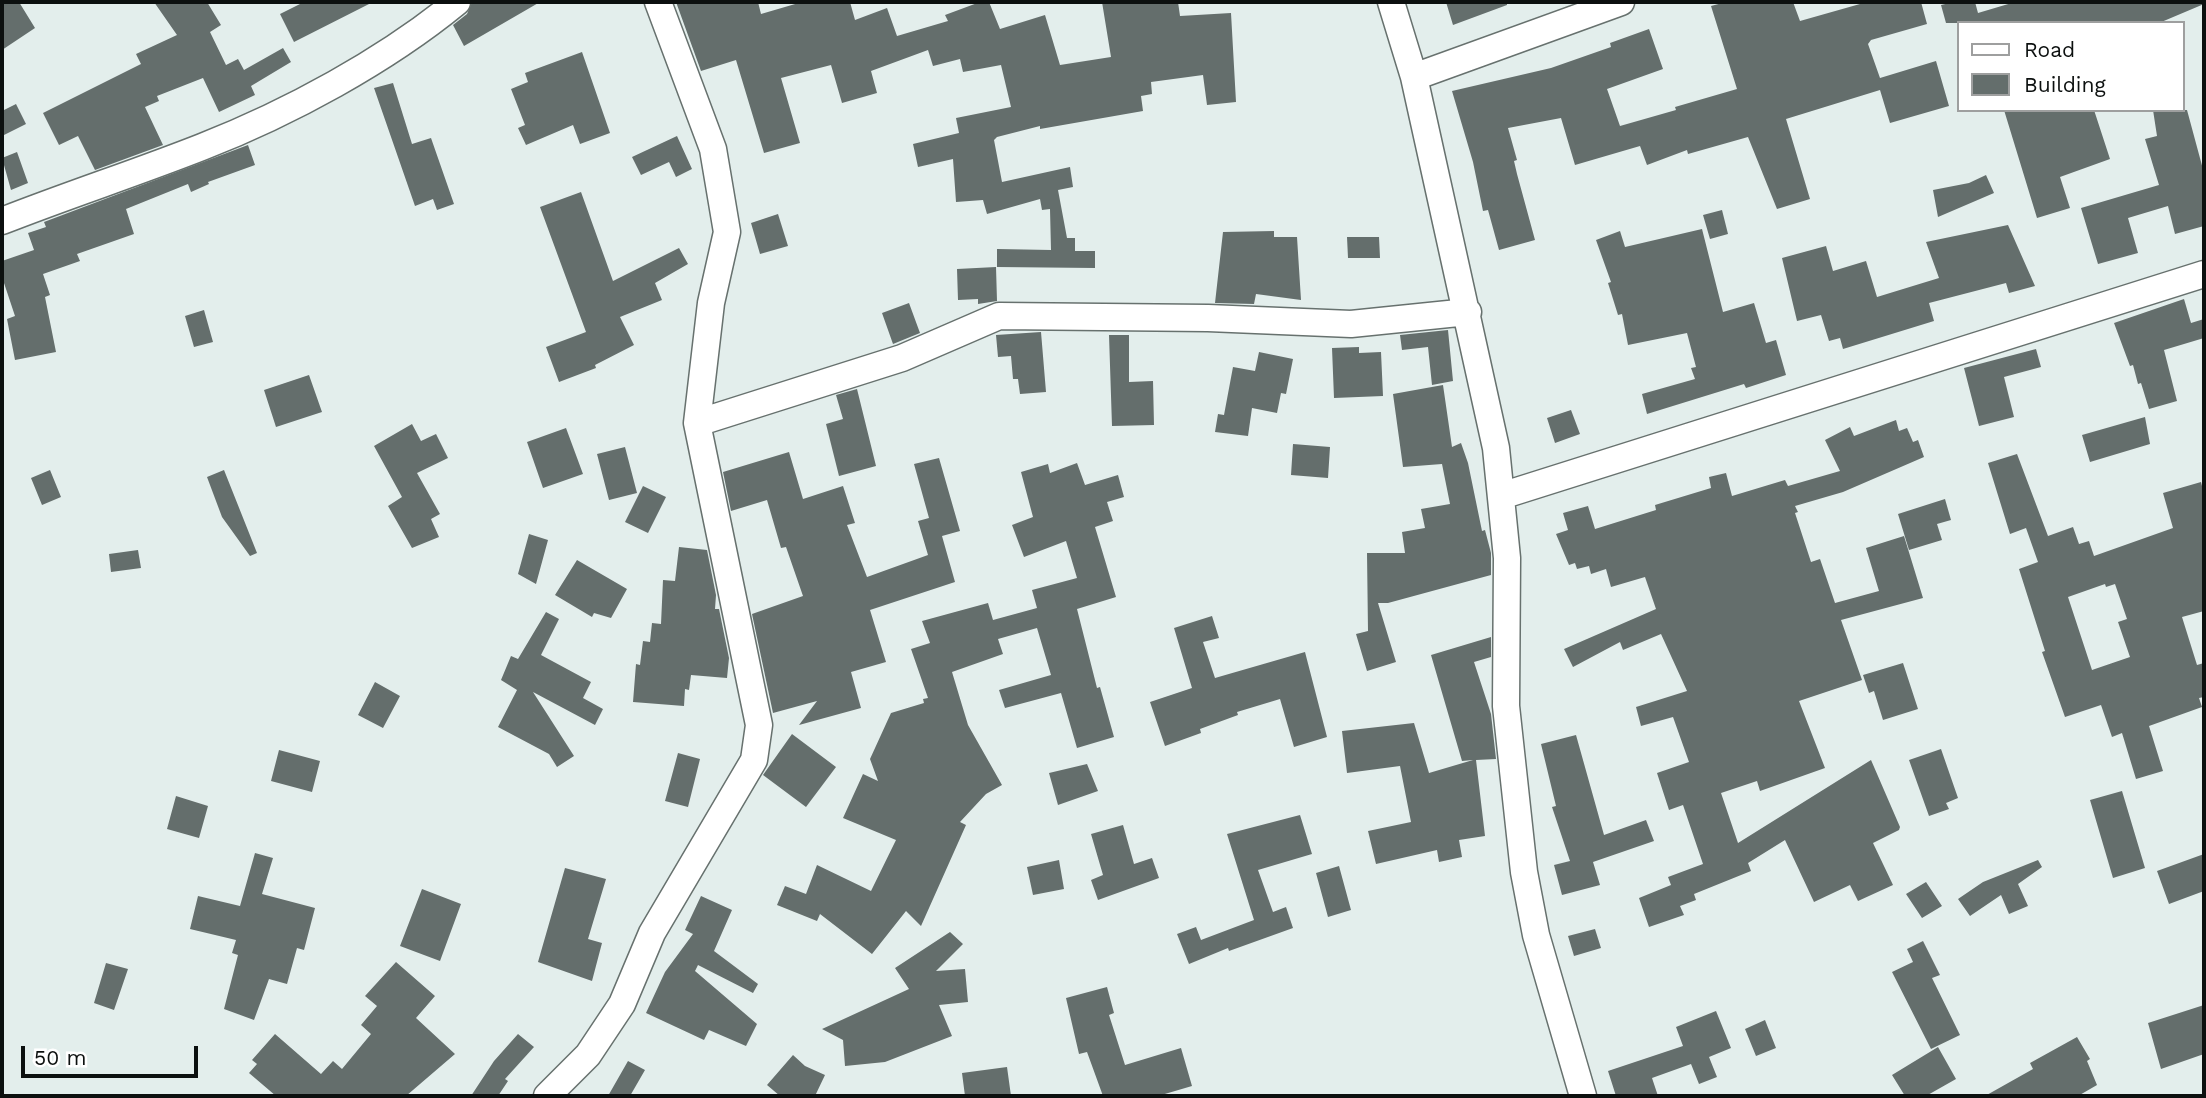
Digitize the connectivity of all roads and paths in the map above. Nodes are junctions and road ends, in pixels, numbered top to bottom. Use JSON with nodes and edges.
{"nodes":[{"id":1,"x":457,"y":2,"type":"edge"},
{"id":2,"x":658,"y":2,"type":"edge"},
{"id":3,"x":1391,"y":2,"type":"edge"},
{"id":4,"x":1621,"y":2,"type":"edge"},
{"id":5,"x":1414,"y":77,"type":"junction"},
{"id":6,"x":2,"y":221,"type":"edge"},
{"id":7,"x":2204,"y":274,"type":"edge"},
{"id":8,"x":1468,"y":312,"type":"junction"},
{"id":9,"x":697,"y":423,"type":"junction"},
{"id":10,"x":1501,"y":496,"type":"junction"},
{"id":11,"x":547,"y":1096,"type":"edge"},
{"id":12,"x":1583,"y":1096,"type":"edge"}],
"edges":[{"from":1,"to":6,"type":"street"},
{"from":2,"to":9,"type":"street"},
{"from":3,"to":5,"type":"street"},
{"from":4,"to":5,"type":"street"},
{"from":5,"to":8,"type":"street"},
{"from":7,"to":10,"type":"street"},
{"from":8,"to":9,"type":"street"},
{"from":8,"to":10,"type":"street"},
{"from":9,"to":11,"type":"street"},
{"from":10,"to":12,"type":"street"}]}
